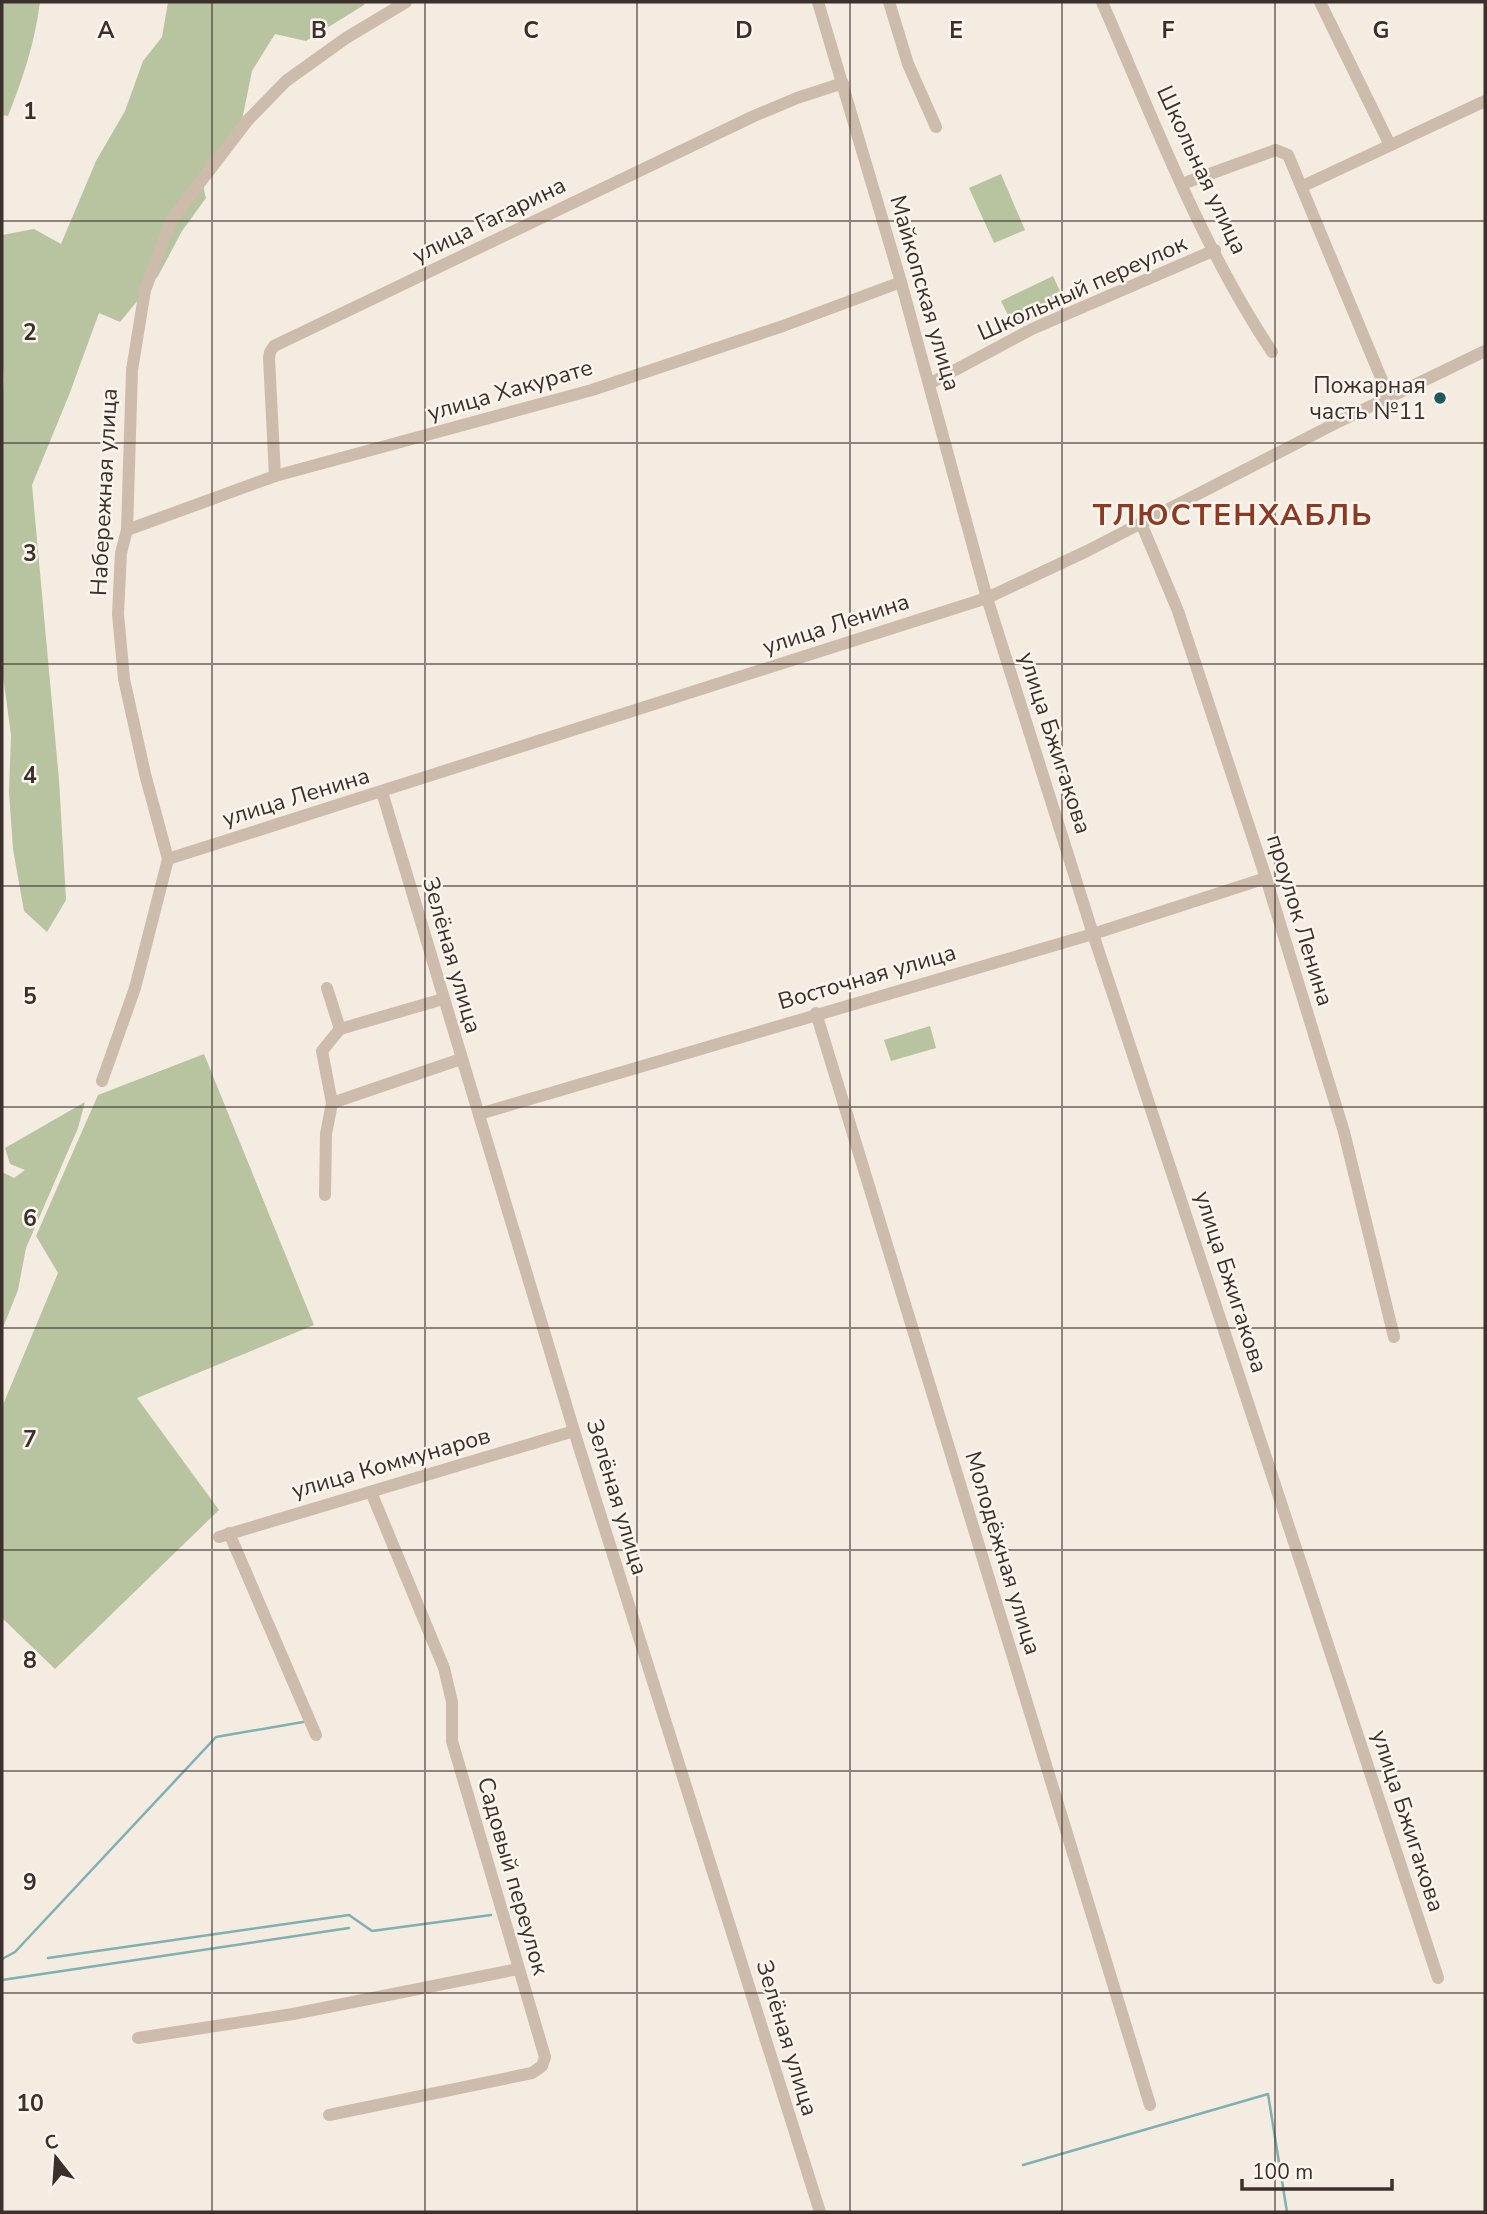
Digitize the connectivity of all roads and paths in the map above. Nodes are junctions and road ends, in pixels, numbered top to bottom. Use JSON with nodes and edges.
{"nodes":[{"id":1,"x":406,"y":2,"type":"edge"},
{"id":2,"x":818,"y":2,"type":"edge"},
{"id":3,"x":889,"y":2,"type":"edge"},
{"id":4,"x":1102,"y":2,"type":"edge"},
{"id":5,"x":1320,"y":2,"type":"edge"},
{"id":6,"x":843,"y":83,"type":"junction"},
{"id":7,"x":1485,"y":101,"type":"edge"},
{"id":8,"x":936,"y":127,"type":"dead end"},
{"id":9,"x":1390,"y":145,"type":"junction"},
{"id":10,"x":1182,"y":184,"type":"junction"},
{"id":11,"x":1303,"y":186,"type":"junction"},
{"id":12,"x":1215,"y":250,"type":"junction"},
{"id":13,"x":901,"y":282,"type":"junction"},
{"id":14,"x":1485,"y":351,"type":"edge"},
{"id":15,"x":1272,"y":352,"type":"dead end"},
{"id":16,"x":929,"y":384,"type":"junction"},
{"id":17,"x":1390,"y":397,"type":"junction"},
{"id":18,"x":275,"y":476,"type":"junction"},
{"id":19,"x":1141,"y":523,"type":"junction"},
{"id":20,"x":127,"y":530,"type":"junction"},
{"id":21,"x":987,"y":598,"type":"junction"},
{"id":22,"x":382,"y":792,"type":"junction"},
{"id":23,"x":168,"y":859,"type":"junction"},
{"id":24,"x":1266,"y":878,"type":"junction"},
{"id":25,"x":1093,"y":934,"type":"junction"},
{"id":26,"x":327,"y":988,"type":"dead end"},
{"id":27,"x":443,"y":999,"type":"junction"},
{"id":28,"x":816,"y":1013,"type":"junction"},
{"id":29,"x":340,"y":1028,"type":"junction"},
{"id":30,"x":461,"y":1059,"type":"junction"},
{"id":31,"x":102,"y":1081,"type":"dead end"},
{"id":32,"x":332,"y":1103,"type":"junction"},
{"id":33,"x":479,"y":1114,"type":"junction"},
{"id":34,"x":325,"y":1195,"type":"dead end"},
{"id":35,"x":1394,"y":1337,"type":"dead end"},
{"id":36,"x":574,"y":1431,"type":"junction"},
{"id":37,"x":371,"y":1492,"type":"junction"},
{"id":38,"x":316,"y":1735,"type":"dead end"},
{"id":39,"x":518,"y":1969,"type":"junction"},
{"id":40,"x":1438,"y":1978,"type":"dead end"},
{"id":41,"x":138,"y":2038,"type":"dead end"},
{"id":42,"x":1150,"y":2105,"type":"dead end"},
{"id":43,"x":329,"y":2115,"type":"dead end"},
{"id":44,"x":820,"y":2212,"type":"edge"}],
"edges":[{"from":1,"to":20,"type":"street","name":"Набережная улица"},
{"from":2,"to":6,"type":"street","name":"Майкопская улица"},
{"from":3,"to":8,"type":"street"},
{"from":4,"to":10,"type":"street","name":"Школьная улица"},
{"from":5,"to":9,"type":"street"},
{"from":6,"to":13,"type":"street","name":"Майкопская улица"},
{"from":6,"to":18,"type":"street","name":"улица Гагарина"},
{"from":7,"to":9,"type":"street"},
{"from":9,"to":11,"type":"street"},
{"from":10,"to":11,"type":"street"},
{"from":10,"to":12,"type":"street","name":"Школьная улица"},
{"from":11,"to":17,"type":"street"},
{"from":12,"to":15,"type":"street","name":"Школьная улица"},
{"from":12,"to":16,"type":"street","name":"Школьный переулок"},
{"from":13,"to":16,"type":"street","name":"Майкопская улица"},
{"from":13,"to":18,"type":"street","name":"улица Хакурате"},
{"from":14,"to":17,"type":"street","name":"улица Ленина"},
{"from":16,"to":21,"type":"street","name":"Майкопская улица"},
{"from":17,"to":19,"type":"street","name":"улица Ленина"},
{"from":18,"to":20,"type":"street","name":"улица Хакурате"},
{"from":19,"to":21,"type":"street","name":"улица Ленина"},
{"from":19,"to":24,"type":"street","name":"проулок Ленина"},
{"from":20,"to":23,"type":"street","name":"Набережная улица"},
{"from":21,"to":22,"type":"street","name":"улица Ленина"},
{"from":21,"to":25,"type":"street","name":"улица Бжигакова"},
{"from":22,"to":23,"type":"street","name":"улица Ленина"},
{"from":22,"to":27,"type":"street","name":"Зелёная улица"},
{"from":23,"to":31,"type":"street","name":"Набережная улица"},
{"from":24,"to":25,"type":"street","name":"Восточная улица"},
{"from":24,"to":35,"type":"street","name":"проулок Ленина"},
{"from":25,"to":28,"type":"street","name":"Восточная улица"},
{"from":25,"to":40,"type":"street","name":"улица Бжигакова"},
{"from":26,"to":29,"type":"street"},
{"from":27,"to":29,"type":"street"},
{"from":27,"to":30,"type":"street","name":"Зелёная улица"},
{"from":28,"to":33,"type":"street","name":"Восточная улица"},
{"from":28,"to":42,"type":"street","name":"Молодёжная улица"},
{"from":29,"to":32,"type":"street"},
{"from":30,"to":32,"type":"street"},
{"from":30,"to":33,"type":"street","name":"Зелёная улица"},
{"from":32,"to":34,"type":"street"},
{"from":33,"to":36,"type":"street","name":"Зелёная улица"},
{"from":36,"to":37,"type":"street","name":"улица Коммунаров"},
{"from":36,"to":44,"type":"street","name":"Зелёная улица"},
{"from":37,"to":38,"type":"street","name":"улица Коммунаров"},
{"from":37,"to":39,"type":"street","name":"Садовый переулок"},
{"from":39,"to":41,"type":"street"},
{"from":39,"to":43,"type":"street","name":"Садовый переулок"}]}
